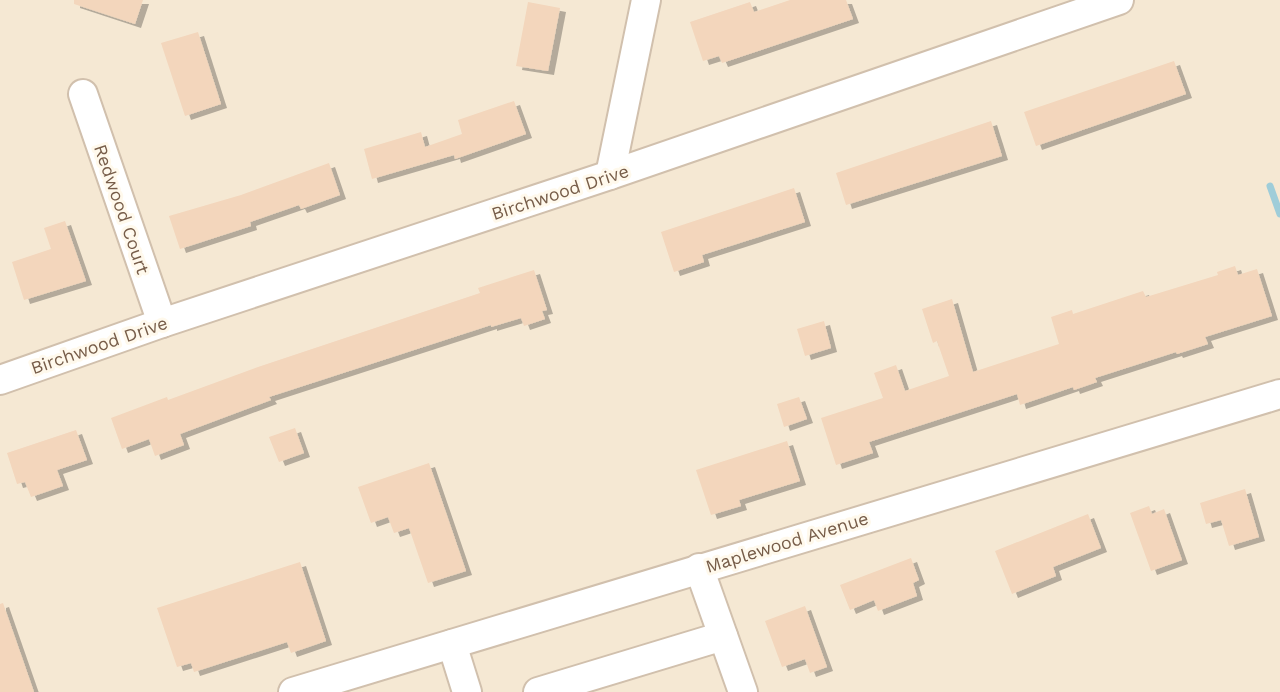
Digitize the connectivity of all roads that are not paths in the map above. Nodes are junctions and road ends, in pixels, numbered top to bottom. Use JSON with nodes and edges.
{"nodes":[{"id":1,"x":646,"y":0,"type":"edge"},
{"id":2,"x":1119,"y":0,"type":"edge"},
{"id":3,"x":83,"y":94,"type":"dead end"},
{"id":4,"x":610,"y":175,"type":"junction"},
{"id":5,"x":162,"y":323,"type":"junction"},
{"id":6,"x":0,"y":380,"type":"edge"},
{"id":7,"x":1280,"y":394,"type":"edge"},
{"id":8,"x":699,"y":568,"type":"junction"},
{"id":9,"x":723,"y":636,"type":"junction"},
{"id":10,"x":452,"y":644,"type":"junction"},
{"id":11,"x":294,"y":692,"type":"edge"},
{"id":12,"x":467,"y":692,"type":"edge"},
{"id":13,"x":538,"y":692,"type":"edge"},
{"id":14,"x":743,"y":692,"type":"edge"}],
"edges":[{"from":1,"to":4,"type":"street"},
{"from":2,"to":4,"type":"street","name":"Birchwood Drive"},
{"from":3,"to":5,"type":"street","name":"Redwood Court"},
{"from":4,"to":5,"type":"street","name":"Birchwood Drive"},
{"from":5,"to":6,"type":"street","name":"Birchwood Drive"},
{"from":7,"to":8,"type":"street","name":"Maplewood Avenue"},
{"from":8,"to":9,"type":"street"},
{"from":8,"to":10,"type":"street","name":"Maplewood Avenue"},
{"from":9,"to":13,"type":"street"},
{"from":9,"to":14,"type":"street"},
{"from":10,"to":11,"type":"street","name":"Maplewood Avenue"},
{"from":10,"to":12,"type":"street"}]}
